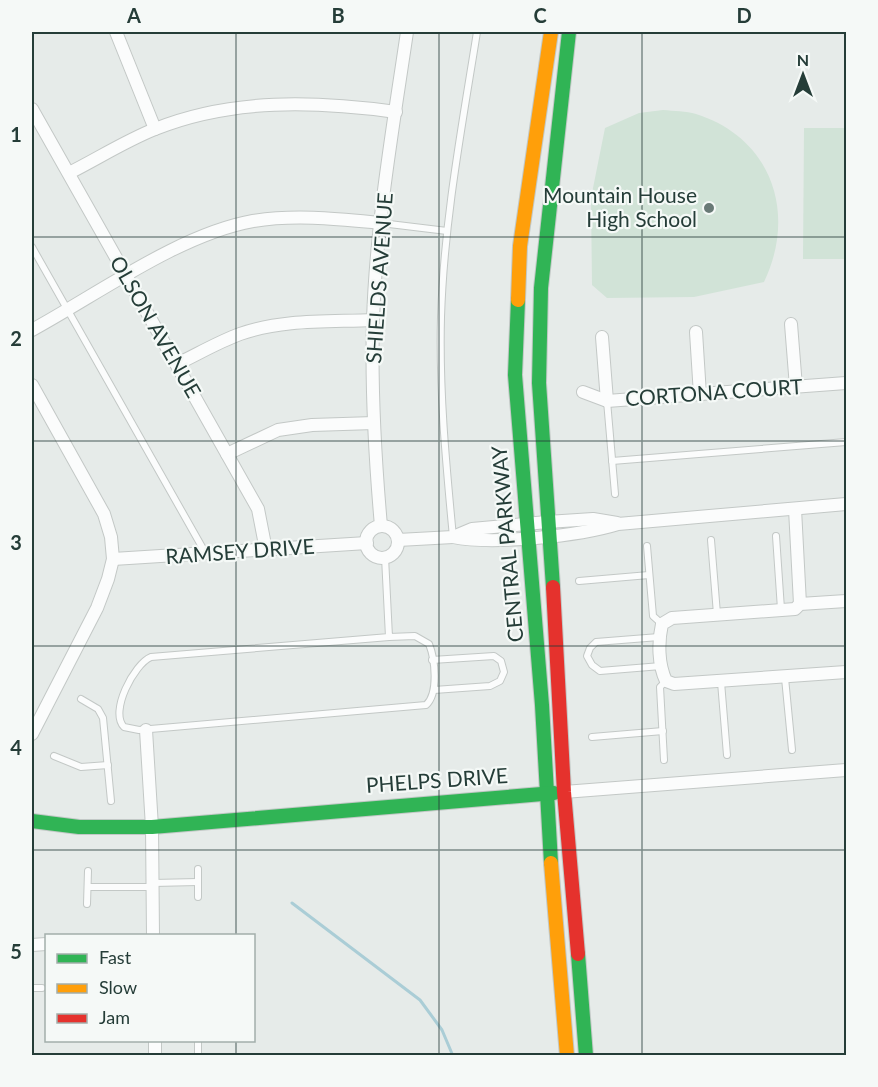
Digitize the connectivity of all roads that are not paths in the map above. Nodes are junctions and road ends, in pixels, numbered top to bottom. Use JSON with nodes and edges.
{"nodes":[{"id":1,"x":116,"y":32,"type":"edge"},
{"id":2,"x":407,"y":32,"type":"edge"},
{"id":3,"x":477,"y":32,"type":"edge"},
{"id":4,"x":551,"y":32,"type":"edge"},
{"id":5,"x":569,"y":32,"type":"edge"},
{"id":6,"x":32,"y":110,"type":"edge"},
{"id":7,"x":396,"y":112,"type":"junction"},
{"id":8,"x":155,"y":129,"type":"junction"},
{"id":9,"x":69,"y":173,"type":"junction"},
{"id":10,"x":381,"y":223,"type":"junction"},
{"id":11,"x":447,"y":231,"type":"junction"},
{"id":12,"x":32,"y":247,"type":"edge"},
{"id":13,"x":126,"y":277,"type":"junction"},
{"id":14,"x":68,"y":310,"type":"junction"},
{"id":15,"x":373,"y":321,"type":"junction"},
{"id":16,"x":791,"y":324,"type":"dead end"},
{"id":17,"x":32,"y":330,"type":"edge"},
{"id":18,"x":696,"y":332,"type":"dead end"},
{"id":19,"x":602,"y":337,"type":"dead end"},
{"id":20,"x":177,"y":364,"type":"junction"},
{"id":21,"x":846,"y":383,"type":"edge"},
{"id":22,"x":32,"y":385,"type":"edge"},
{"id":23,"x":796,"y":387,"type":"junction"},
{"id":24,"x":583,"y":392,"type":"dead end"},
{"id":25,"x":700,"y":395,"type":"junction"},
{"id":26,"x":607,"y":401,"type":"junction"},
{"id":27,"x":374,"y":423,"type":"junction"},
{"id":28,"x":846,"y":442,"type":"edge"},
{"id":29,"x":227,"y":454,"type":"junction"},
{"id":30,"x":612,"y":461,"type":"junction"},
{"id":31,"x":615,"y":494,"type":"dead end"},
{"id":32,"x":846,"y":504,"type":"edge"},
{"id":33,"x":795,"y":509,"type":"junction"},
{"id":34,"x":381,"y":526,"type":"junction"},
{"id":35,"x":547,"y":529,"type":"junction"},
{"id":36,"x":528,"y":530,"type":"junction"},
{"id":37,"x":776,"y":536,"type":"dead end"},
{"id":38,"x":453,"y":537,"type":"junction"},
{"id":39,"x":398,"y":540,"type":"junction"},
{"id":40,"x":711,"y":540,"type":"dead end"},
{"id":41,"x":367,"y":543,"type":"junction"},
{"id":42,"x":647,"y":546,"type":"dead end"},
{"id":43,"x":266,"y":550,"type":"junction"},
{"id":44,"x":206,"y":555,"type":"junction"},
{"id":45,"x":385,"y":557,"type":"junction"},
{"id":46,"x":113,"y":559,"type":"junction"},
{"id":47,"x":650,"y":575,"type":"junction"},
{"id":48,"x":579,"y":581,"type":"dead end"},
{"id":49,"x":846,"y":602,"type":"edge"},
{"id":50,"x":800,"y":604,"type":"junction"},
{"id":51,"x":781,"y":610,"type":"junction"},
{"id":52,"x":717,"y":614,"type":"junction"},
{"id":53,"x":662,"y":624,"type":"junction"},
{"id":54,"x":390,"y":637,"type":"junction"},
{"id":55,"x":659,"y":637,"type":"junction"},
{"id":56,"x":432,"y":660,"type":"junction"},
{"id":57,"x":661,"y":666,"type":"junction"},
{"id":58,"x":846,"y":672,"type":"edge"},
{"id":59,"x":786,"y":678,"type":"junction"},
{"id":60,"x":666,"y":681,"type":"junction"},
{"id":61,"x":722,"y":682,"type":"junction"},
{"id":62,"x":434,"y":690,"type":"junction"},
{"id":63,"x":81,"y":699,"type":"dead end"},
{"id":64,"x":119,"y":720,"type":"junction"},
{"id":65,"x":105,"y":726,"type":"junction"},
{"id":66,"x":146,"y":730,"type":"junction"},
{"id":67,"x":663,"y":731,"type":"junction"},
{"id":68,"x":32,"y":734,"type":"edge"},
{"id":69,"x":592,"y":737,"type":"dead end"},
{"id":70,"x":792,"y":750,"type":"dead end"},
{"id":71,"x":727,"y":755,"type":"dead end"},
{"id":72,"x":54,"y":756,"type":"dead end"},
{"id":73,"x":664,"y":759,"type":"dead end"},
{"id":74,"x":108,"y":765,"type":"junction"},
{"id":75,"x":846,"y":770,"type":"edge"},
{"id":76,"x":564,"y":792,"type":"junction"},
{"id":77,"x":545,"y":794,"type":"junction"},
{"id":78,"x":111,"y":801,"type":"dead end"},
{"id":79,"x":32,"y":821,"type":"edge"},
{"id":80,"x":152,"y":827,"type":"junction"},
{"id":81,"x":198,"y":869,"type":"dead end"},
{"id":82,"x":88,"y":871,"type":"dead end"},
{"id":83,"x":198,"y":882,"type":"junction"},
{"id":84,"x":152,"y":885,"type":"junction"},
{"id":85,"x":88,"y":887,"type":"junction"},
{"id":86,"x":198,"y":897,"type":"dead end"},
{"id":87,"x":87,"y":904,"type":"dead end"},
{"id":88,"x":153,"y":934,"type":"edge"},
{"id":89,"x":32,"y":988,"type":"edge"},
{"id":90,"x":42,"y":988,"type":"dead end"},
{"id":91,"x":198,"y":1042,"type":"edge"},
{"id":92,"x":198,"y":1054,"type":"dead end"},
{"id":93,"x":567,"y":1056,"type":"edge"},
{"id":94,"x":586,"y":1056,"type":"edge"}],
"edges":[{"from":1,"to":8,"type":"street"},
{"from":2,"to":7,"type":"street","name":"SHIELDS AVENUE"},
{"from":3,"to":11,"type":"lane"},
{"from":4,"to":36,"type":"main road","name":"CENTRAL PARKWAY"},
{"from":5,"to":35,"type":"main road","name":"CENTRAL PARKWAY"},
{"from":6,"to":9,"type":"street","name":"OLSON AVENUE"},
{"from":7,"to":8,"type":"street"},
{"from":7,"to":10,"type":"street","name":"SHIELDS AVENUE"},
{"from":8,"to":9,"type":"street"},
{"from":9,"to":13,"type":"street","name":"OLSON AVENUE"},
{"from":10,"to":11,"type":"lane"},
{"from":10,"to":13,"type":"street"},
{"from":10,"to":15,"type":"street","name":"SHIELDS AVENUE"},
{"from":11,"to":38,"type":"lane"},
{"from":12,"to":14,"type":"lane"},
{"from":13,"to":14,"type":"street"},
{"from":13,"to":20,"type":"street","name":"OLSON AVENUE"},
{"from":14,"to":17,"type":"street"},
{"from":14,"to":44,"type":"lane"},
{"from":15,"to":20,"type":"street"},
{"from":15,"to":27,"type":"street","name":"SHIELDS AVENUE"},
{"from":16,"to":23,"type":"street"},
{"from":18,"to":25,"type":"street"},
{"from":19,"to":26,"type":"street"},
{"from":20,"to":29,"type":"street","name":"OLSON AVENUE"},
{"from":21,"to":23,"type":"street","name":"CORTONA COURT"},
{"from":22,"to":46,"type":"street"},
{"from":23,"to":25,"type":"street","name":"CORTONA COURT"},
{"from":24,"to":26,"type":"street","name":"CORTONA COURT"},
{"from":25,"to":26,"type":"street","name":"CORTONA COURT"},
{"from":26,"to":30,"type":"lane"},
{"from":27,"to":29,"type":"street"},
{"from":27,"to":34,"type":"street","name":"SHIELDS AVENUE"},
{"from":28,"to":30,"type":"lane"},
{"from":29,"to":43,"type":"street","name":"OLSON AVENUE"},
{"from":30,"to":31,"type":"lane"},
{"from":32,"to":33,"type":"street"},
{"from":33,"to":35,"type":"street"},
{"from":33,"to":50,"type":"street"},
{"from":34,"to":39,"type":"street"},
{"from":34,"to":41,"type":"street"},
{"from":35,"to":36,"type":"street"},
{"from":35,"to":76,"type":"main road","name":"CENTRAL PARKWAY"},
{"from":36,"to":38,"type":"street"},
{"from":36,"to":77,"type":"main road","name":"CENTRAL PARKWAY"},
{"from":37,"to":51,"type":"lane"},
{"from":38,"to":39,"type":"street"},
{"from":39,"to":45,"type":"street"},
{"from":40,"to":52,"type":"lane"},
{"from":41,"to":43,"type":"street","name":"RAMSEY DRIVE"},
{"from":41,"to":45,"type":"street"},
{"from":42,"to":47,"type":"lane"},
{"from":43,"to":44,"type":"street","name":"RAMSEY DRIVE"},
{"from":44,"to":46,"type":"street","name":"RAMSEY DRIVE"},
{"from":45,"to":54,"type":"lane"},
{"from":46,"to":68,"type":"street"},
{"from":47,"to":48,"type":"lane"},
{"from":47,"to":53,"type":"lane"},
{"from":49,"to":50,"type":"street"},
{"from":50,"to":51,"type":"street"},
{"from":51,"to":52,"type":"street"},
{"from":52,"to":53,"type":"street"},
{"from":53,"to":55,"type":"street"},
{"from":54,"to":56,"type":"lane"},
{"from":54,"to":64,"type":"lane"},
{"from":55,"to":57,"type":"street"},
{"from":55,"to":57,"type":"lane"},
{"from":56,"to":62,"type":"lane"},
{"from":56,"to":62,"type":"lane"},
{"from":57,"to":60,"type":"street"},
{"from":58,"to":59,"type":"street"},
{"from":59,"to":61,"type":"street"},
{"from":59,"to":70,"type":"lane"},
{"from":60,"to":61,"type":"street"},
{"from":60,"to":67,"type":"lane"},
{"from":61,"to":71,"type":"lane"},
{"from":62,"to":66,"type":"lane"},
{"from":63,"to":65,"type":"lane"},
{"from":64,"to":65,"type":"lane"},
{"from":64,"to":66,"type":"lane"},
{"from":65,"to":74,"type":"lane"},
{"from":66,"to":80,"type":"street"},
{"from":67,"to":69,"type":"lane"},
{"from":67,"to":73,"type":"lane"},
{"from":72,"to":74,"type":"lane"},
{"from":74,"to":78,"type":"lane"},
{"from":75,"to":76,"type":"street","name":"PHELPS DRIVE"},
{"from":76,"to":77,"type":"main road","name":"PHELPS DRIVE"},
{"from":76,"to":94,"type":"main road","name":"CENTRAL PARKWAY"},
{"from":77,"to":80,"type":"main road","name":"PHELPS DRIVE"},
{"from":77,"to":93,"type":"main road","name":"CENTRAL PARKWAY"},
{"from":79,"to":80,"type":"main road","name":"PHELPS DRIVE"},
{"from":80,"to":84,"type":"street"},
{"from":81,"to":83,"type":"lane"},
{"from":82,"to":85,"type":"lane"},
{"from":83,"to":84,"type":"lane"},
{"from":83,"to":86,"type":"lane"},
{"from":84,"to":85,"type":"lane"},
{"from":84,"to":88,"type":"street"},
{"from":85,"to":87,"type":"lane"},
{"from":89,"to":90,"type":"lane"},
{"from":91,"to":92,"type":"lane"}]}
